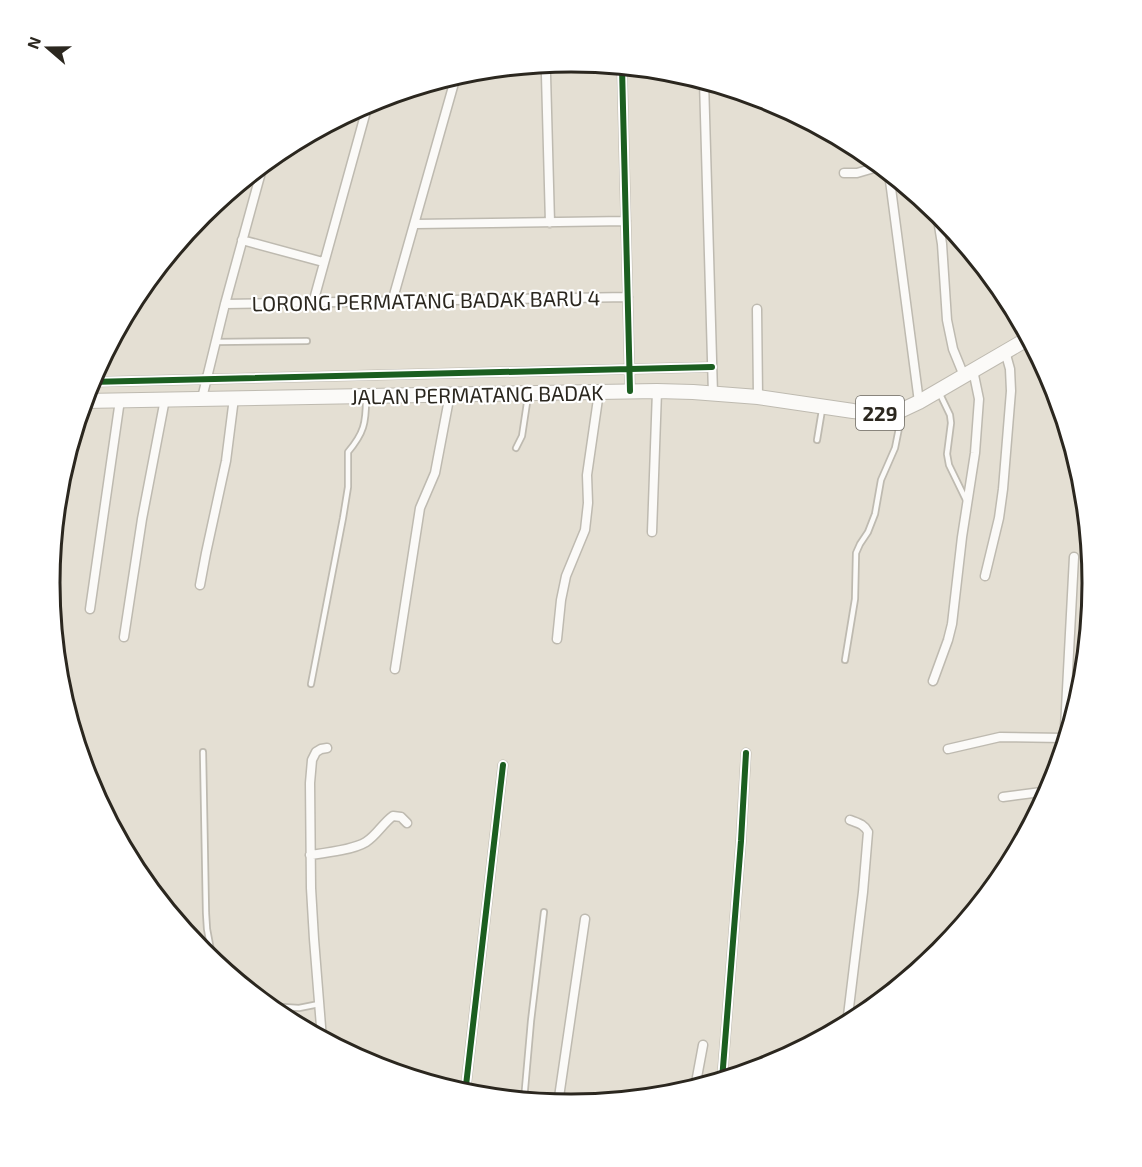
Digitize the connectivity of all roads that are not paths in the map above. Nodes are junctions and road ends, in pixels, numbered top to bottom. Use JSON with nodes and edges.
{"nodes":[{"id":1,"x":546,"y":74,"type":"edge"},
{"id":2,"x":622,"y":76,"type":"edge"},
{"id":3,"x":453,"y":86,"type":"edge"},
{"id":4,"x":704,"y":90,"type":"edge"},
{"id":5,"x":365,"y":116,"type":"edge"},
{"id":6,"x":870,"y":169,"type":"edge"},
{"id":7,"x":844,"y":173,"type":"dead end"},
{"id":8,"x":259,"y":179,"type":"edge"},
{"id":9,"x":891,"y":185,"type":"edge"},
{"id":10,"x":626,"y":221,"type":"junction"},
{"id":11,"x":550,"y":223,"type":"junction"},
{"id":12,"x":415,"y":224,"type":"junction"},
{"id":13,"x":940,"y":231,"type":"edge"},
{"id":14,"x":242,"y":240,"type":"junction"},
{"id":15,"x":323,"y":262,"type":"junction"},
{"id":16,"x":628,"y":297,"type":"junction"},
{"id":17,"x":392,"y":302,"type":"junction"},
{"id":18,"x":313,"y":303,"type":"junction"},
{"id":19,"x":225,"y":304,"type":"junction"},
{"id":20,"x":757,"y":309,"type":"dead end"},
{"id":21,"x":308,"y":341,"type":"dead end"},
{"id":22,"x":216,"y":342,"type":"junction"},
{"id":23,"x":1022,"y":343,"type":"edge"},
{"id":24,"x":1005,"y":351,"type":"junction"},
{"id":25,"x":712,"y":367,"type":"junction"},
{"id":26,"x":629,"y":368,"type":"junction"},
{"id":27,"x":969,"y":373,"type":"junction"},
{"id":28,"x":207,"y":380,"type":"junction"},
{"id":29,"x":102,"y":382,"type":"edge"},
{"id":30,"x":657,"y":391,"type":"junction"},
{"id":31,"x":939,"y":391,"type":"junction"},
{"id":32,"x":599,"y":392,"type":"junction"},
{"id":33,"x":630,"y":392,"type":"junction"},
{"id":34,"x":528,"y":393,"type":"junction"},
{"id":35,"x":450,"y":394,"type":"junction"},
{"id":36,"x":713,"y":394,"type":"junction"},
{"id":37,"x":366,"y":395,"type":"junction"},
{"id":38,"x":758,"y":397,"type":"junction"},
{"id":39,"x":202,"y":398,"type":"junction"},
{"id":40,"x":234,"y":398,"type":"junction"},
{"id":41,"x":165,"y":399,"type":"junction"},
{"id":42,"x":94,"y":400,"type":"edge"},
{"id":43,"x":120,"y":400,"type":"junction"},
{"id":44,"x":919,"y":402,"type":"junction"},
{"id":45,"x":823,"y":407,"type":"junction"},
{"id":46,"x":902,"y":410,"type":"junction"},
{"id":47,"x":817,"y":440,"type":"dead end"},
{"id":48,"x":516,"y":448,"type":"dead end"},
{"id":49,"x":967,"y":503,"type":"junction"},
{"id":50,"x":652,"y":532,"type":"dead end"},
{"id":51,"x":1074,"y":557,"type":"dead end"},
{"id":52,"x":985,"y":576,"type":"dead end"},
{"id":53,"x":200,"y":585,"type":"dead end"},
{"id":54,"x":90,"y":609,"type":"dead end"},
{"id":55,"x":124,"y":637,"type":"dead end"},
{"id":56,"x":557,"y":639,"type":"dead end"},
{"id":57,"x":845,"y":660,"type":"dead end"},
{"id":58,"x":394,"y":669,"type":"dead end"},
{"id":59,"x":933,"y":681,"type":"dead end"},
{"id":60,"x":311,"y":684,"type":"dead end"},
{"id":61,"x":1066,"y":713,"type":"edge"},
{"id":62,"x":1057,"y":741,"type":"edge"},
{"id":63,"x":327,"y":748,"type":"dead end"},
{"id":64,"x":948,"y":749,"type":"dead end"},
{"id":65,"x":203,"y":752,"type":"dead end"},
{"id":66,"x":746,"y":753,"type":"dead end"},
{"id":67,"x":503,"y":765,"type":"dead end"},
{"id":68,"x":1037,"y":793,"type":"edge"},
{"id":69,"x":1003,"y":797,"type":"dead end"},
{"id":70,"x":850,"y":820,"type":"dead end"},
{"id":71,"x":407,"y":823,"type":"dead end"},
{"id":72,"x":310,"y":855,"type":"junction"},
{"id":73,"x":544,"y":912,"type":"dead end"},
{"id":74,"x":585,"y":919,"type":"dead end"},
{"id":75,"x":210,"y":945,"type":"edge"},
{"id":76,"x":320,"y":1004,"type":"junction"},
{"id":77,"x":286,"y":1007,"type":"edge"},
{"id":78,"x":848,"y":1012,"type":"edge"},
{"id":79,"x":321,"y":1029,"type":"edge"},
{"id":80,"x":702,"y":1045,"type":"dead end"},
{"id":81,"x":723,"y":1071,"type":"edge"},
{"id":82,"x":696,"y":1079,"type":"edge"},
{"id":83,"x":466,"y":1084,"type":"edge"},
{"id":84,"x":525,"y":1092,"type":"edge"},
{"id":85,"x":560,"y":1094,"type":"edge"}],
"edges":[{"from":1,"to":11,"type":"street"},
{"from":2,"to":10,"type":"street"},
{"from":3,"to":12,"type":"street"},
{"from":4,"to":25,"type":"street"},
{"from":5,"to":15,"type":"street"},
{"from":6,"to":7,"type":"street"},
{"from":8,"to":14,"type":"street"},
{"from":9,"to":44,"type":"street"},
{"from":10,"to":11,"type":"street"},
{"from":10,"to":16,"type":"street"},
{"from":11,"to":12,"type":"street"},
{"from":12,"to":17,"type":"street"},
{"from":13,"to":27,"type":"street"},
{"from":14,"to":15,"type":"street"},
{"from":14,"to":19,"type":"street"},
{"from":15,"to":18,"type":"street"},
{"from":16,"to":17,"type":"street","name":"LORONG PERMATANG BADAK BARU 4"},
{"from":16,"to":26,"type":"street"},
{"from":17,"to":18,"type":"street","name":"LORONG PERMATANG BADAK BARU 4"},
{"from":18,"to":19,"type":"street","name":"LORONG PERMATANG BADAK BARU 4"},
{"from":19,"to":22,"type":"street"},
{"from":20,"to":38,"type":"street"},
{"from":21,"to":22,"type":"lane"},
{"from":22,"to":28,"type":"street"},
{"from":23,"to":24,"type":"main road","name":"JALAN PERMATANG BADAK","number":"229"},
{"from":24,"to":27,"type":"main road","name":"JALAN PERMATANG BADAK","number":"229"},
{"from":24,"to":52,"type":"street"},
{"from":25,"to":26,"type":"street"},
{"from":25,"to":36,"type":"street"},
{"from":26,"to":28,"type":"street"},
{"from":26,"to":33,"type":"street"},
{"from":27,"to":31,"type":"main road","name":"JALAN PERMATANG BADAK","number":"229"},
{"from":27,"to":49,"type":"street"},
{"from":28,"to":29,"type":"street"},
{"from":28,"to":39,"type":"street"},
{"from":30,"to":33,"type":"main road","name":"JALAN PERMATANG BADAK","number":"229"},
{"from":30,"to":36,"type":"main road","name":"JALAN PERMATANG BADAK","number":"229"},
{"from":30,"to":50,"type":"street"},
{"from":31,"to":44,"type":"main road","name":"JALAN PERMATANG BADAK","number":"229"},
{"from":31,"to":49,"type":"lane"},
{"from":32,"to":33,"type":"main road","name":"JALAN PERMATANG BADAK","number":"229"},
{"from":32,"to":34,"type":"main road","name":"JALAN PERMATANG BADAK","number":"229"},
{"from":32,"to":56,"type":"street"},
{"from":34,"to":35,"type":"main road","name":"JALAN PERMATANG BADAK","number":"229"},
{"from":34,"to":48,"type":"lane"},
{"from":35,"to":37,"type":"main road","name":"JALAN PERMATANG BADAK","number":"229"},
{"from":35,"to":58,"type":"street"},
{"from":36,"to":38,"type":"main road","name":"JALAN PERMATANG BADAK","number":"229"},
{"from":37,"to":40,"type":"main road","name":"JALAN PERMATANG BADAK","number":"229"},
{"from":37,"to":60,"type":"lane"},
{"from":38,"to":45,"type":"main road","name":"JALAN PERMATANG BADAK","number":"229"},
{"from":39,"to":40,"type":"main road","name":"JALAN PERMATANG BADAK","number":"229"},
{"from":39,"to":41,"type":"main road","name":"JALAN PERMATANG BADAK","number":"229"},
{"from":40,"to":53,"type":"street"},
{"from":41,"to":43,"type":"main road","name":"JALAN PERMATANG BADAK","number":"229"},
{"from":41,"to":55,"type":"street"},
{"from":42,"to":43,"type":"main road","name":"JALAN PERMATANG BADAK","number":"229"},
{"from":43,"to":54,"type":"street"},
{"from":44,"to":46,"type":"main road","name":"JALAN PERMATANG BADAK","number":"229"},
{"from":45,"to":46,"type":"main road","name":"JALAN PERMATANG BADAK","number":"229"},
{"from":45,"to":47,"type":"lane"},
{"from":46,"to":57,"type":"lane"},
{"from":49,"to":59,"type":"street"},
{"from":51,"to":61,"type":"street"},
{"from":62,"to":64,"type":"street"},
{"from":63,"to":72,"type":"street"},
{"from":65,"to":75,"type":"lane"},
{"from":66,"to":81,"type":"street"},
{"from":67,"to":83,"type":"street"},
{"from":68,"to":69,"type":"street"},
{"from":70,"to":78,"type":"street"},
{"from":71,"to":72,"type":"street"},
{"from":72,"to":76,"type":"street"},
{"from":73,"to":84,"type":"lane"},
{"from":74,"to":85,"type":"street"},
{"from":76,"to":77,"type":"lane"},
{"from":76,"to":79,"type":"street"},
{"from":80,"to":82,"type":"street"}]}
